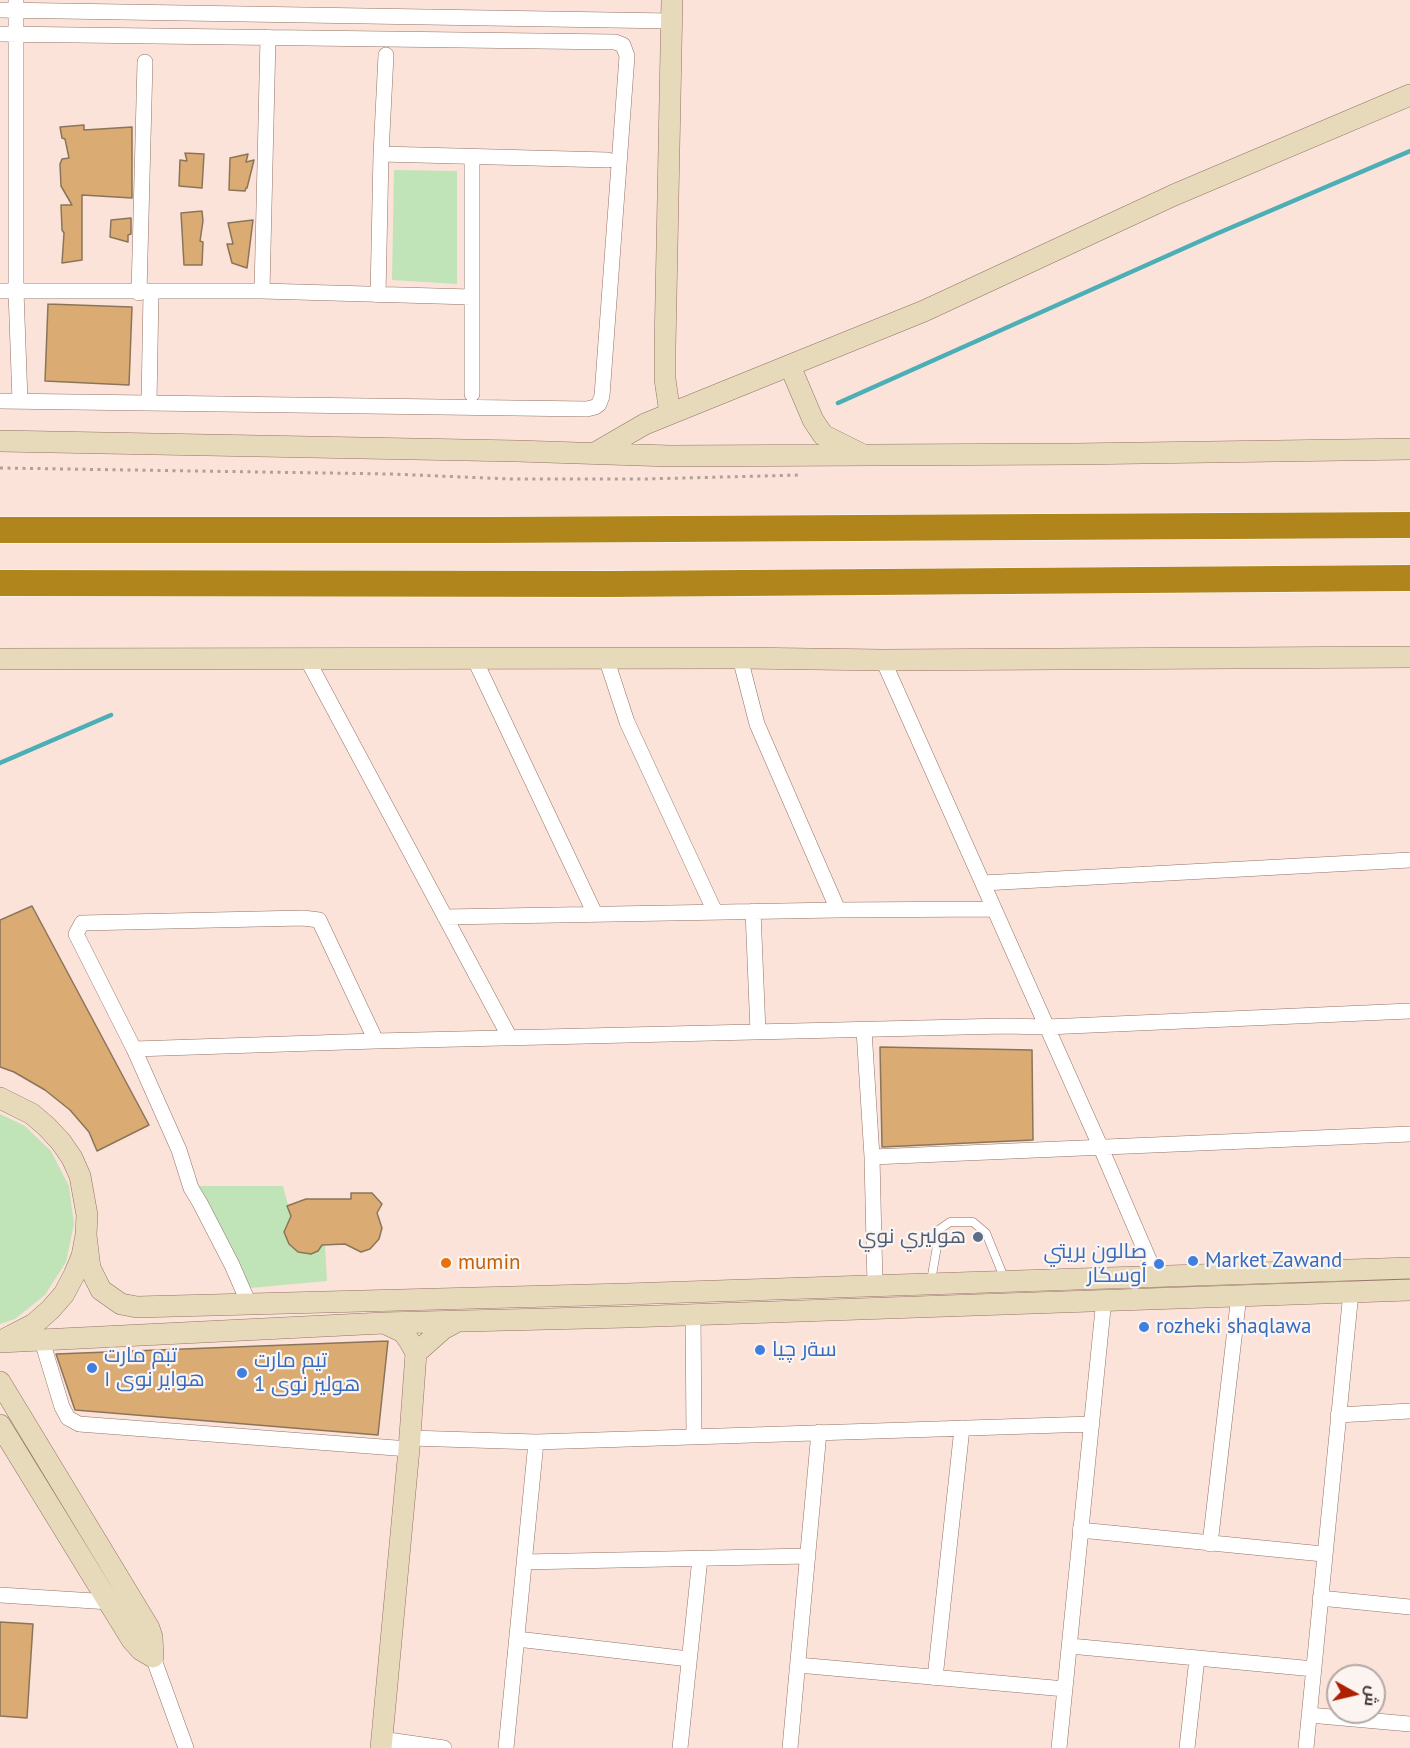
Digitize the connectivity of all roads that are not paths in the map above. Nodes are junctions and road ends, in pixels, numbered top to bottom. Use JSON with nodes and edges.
{"nodes":[{"id":1,"x":672,"y":0,"type":"edge"},
{"id":2,"x":10,"y":6,"type":"edge"},
{"id":3,"x":247,"y":7,"type":"edge"},
{"id":4,"x":598,"y":19,"type":"junction"},
{"id":5,"x":671,"y":21,"type":"junction"},
{"id":6,"x":0,"y":34,"type":"edge"},
{"id":7,"x":16,"y":34,"type":"junction"},
{"id":8,"x":268,"y":37,"type":"junction"},
{"id":9,"x":598,"y":41,"type":"junction"},
{"id":10,"x":386,"y":55,"type":"dead end"},
{"id":11,"x":146,"y":62,"type":"dead end"},
{"id":12,"x":1410,"y":95,"type":"edge"},
{"id":13,"x":381,"y":154,"type":"junction"},
{"id":14,"x":472,"y":157,"type":"junction"},
{"id":15,"x":608,"y":160,"type":"dead end"},
{"id":16,"x":8,"y":291,"type":"edge"},
{"id":17,"x":262,"y":291,"type":"junction"},
{"id":18,"x":145,"y":292,"type":"junction"},
{"id":19,"x":378,"y":295,"type":"junction"},
{"id":20,"x":471,"y":297,"type":"junction"},
{"id":21,"x":790,"y":366,"type":"junction"},
{"id":22,"x":472,"y":394,"type":"dead end"},
{"id":23,"x":0,"y":401,"type":"edge"},
{"id":24,"x":20,"y":401,"type":"junction"},
{"id":25,"x":149,"y":403,"type":"junction"},
{"id":26,"x":670,"y":414,"type":"junction"},
{"id":27,"x":0,"y":441,"type":"edge"},
{"id":28,"x":1410,"y":449,"type":"edge"},
{"id":29,"x":594,"y":453,"type":"junction"},
{"id":30,"x":867,"y":456,"type":"junction"},
{"id":31,"x":1410,"y":525,"type":"edge"},
{"id":32,"x":0,"y":530,"type":"edge"},
{"id":33,"x":1410,"y":578,"type":"edge"},
{"id":34,"x":0,"y":583,"type":"edge"},
{"id":35,"x":1410,"y":657,"type":"edge"},
{"id":36,"x":307,"y":658,"type":"junction"},
{"id":37,"x":474,"y":658,"type":"junction"},
{"id":38,"x":606,"y":658,"type":"junction"},
{"id":39,"x":740,"y":658,"type":"junction"},
{"id":40,"x":0,"y":659,"type":"edge"},
{"id":41,"x":883,"y":660,"type":"junction"},
{"id":42,"x":1410,"y":860,"type":"edge"},
{"id":43,"x":983,"y":883,"type":"junction"},
{"id":44,"x":994,"y":909,"type":"junction"},
{"id":45,"x":838,"y":910,"type":"junction"},
{"id":46,"x":753,"y":911,"type":"junction"},
{"id":47,"x":715,"y":912,"type":"junction"},
{"id":48,"x":595,"y":914,"type":"junction"},
{"id":49,"x":445,"y":917,"type":"junction"},
{"id":50,"x":1410,"y":1011,"type":"edge"},
{"id":51,"x":1047,"y":1027,"type":"junction"},
{"id":52,"x":864,"y":1030,"type":"junction"},
{"id":53,"x":758,"y":1032,"type":"junction"},
{"id":54,"x":510,"y":1038,"type":"junction"},
{"id":55,"x":376,"y":1041,"type":"junction"},
{"id":56,"x":134,"y":1049,"type":"junction"},
{"id":57,"x":0,"y":1098,"type":"edge"},
{"id":58,"x":1410,"y":1134,"type":"edge"},
{"id":59,"x":1101,"y":1148,"type":"junction"},
{"id":60,"x":872,"y":1156,"type":"junction"},
{"id":61,"x":86,"y":1235,"type":"junction"},
{"id":62,"x":1410,"y":1268,"type":"edge"},
{"id":63,"x":1156,"y":1276,"type":"junction"},
{"id":64,"x":1005,"y":1281,"type":"junction"},
{"id":65,"x":930,"y":1283,"type":"junction"},
{"id":66,"x":875,"y":1285,"type":"junction"},
{"id":67,"x":1410,"y":1290,"type":"edge"},
{"id":68,"x":1351,"y":1292,"type":"junction"},
{"id":69,"x":626,"y":1294,"type":"junction"},
{"id":70,"x":1239,"y":1295,"type":"junction"},
{"id":71,"x":1104,"y":1299,"type":"junction"},
{"id":72,"x":249,"y":1304,"type":"junction"},
{"id":73,"x":129,"y":1306,"type":"junction"},
{"id":74,"x":693,"y":1314,"type":"junction"},
{"id":75,"x":627,"y":1317,"type":"junction"},
{"id":76,"x":458,"y":1321,"type":"junction"},
{"id":77,"x":384,"y":1323,"type":"junction"},
{"id":78,"x":128,"y":1337,"type":"junction"},
{"id":79,"x":42,"y":1341,"type":"junction"},
{"id":80,"x":0,"y":1342,"type":"edge"},
{"id":81,"x":416,"y":1353,"type":"junction"},
{"id":82,"x":0,"y":1382,"type":"edge"},
{"id":83,"x":1410,"y":1411,"type":"edge"},
{"id":84,"x":1338,"y":1415,"type":"junction"},
{"id":85,"x":1092,"y":1424,"type":"junction"},
{"id":86,"x":0,"y":1425,"type":"edge"},
{"id":87,"x":962,"y":1428,"type":"junction"},
{"id":88,"x":819,"y":1432,"type":"junction"},
{"id":89,"x":694,"y":1435,"type":"junction"},
{"id":90,"x":536,"y":1442,"type":"junction"},
{"id":91,"x":410,"y":1444,"type":"junction"},
{"id":92,"x":1080,"y":1530,"type":"junction"},
{"id":93,"x":1210,"y":1544,"type":"junction"},
{"id":94,"x":1323,"y":1554,"type":"junction"},
{"id":95,"x":808,"y":1556,"type":"junction"},
{"id":96,"x":700,"y":1558,"type":"junction"},
{"id":97,"x":524,"y":1562,"type":"junction"},
{"id":98,"x":0,"y":1595,"type":"edge"},
{"id":99,"x":1320,"y":1598,"type":"junction"},
{"id":100,"x":110,"y":1602,"type":"junction"},
{"id":101,"x":1410,"y":1607,"type":"edge"},
{"id":102,"x":517,"y":1639,"type":"junction"},
{"id":103,"x":1070,"y":1646,"type":"junction"},
{"id":104,"x":153,"y":1657,"type":"junction"},
{"id":105,"x":1197,"y":1658,"type":"junction"},
{"id":106,"x":689,"y":1659,"type":"junction"},
{"id":107,"x":798,"y":1665,"type":"junction"},
{"id":108,"x":1314,"y":1669,"type":"junction"},
{"id":109,"x":934,"y":1678,"type":"junction"},
{"id":110,"x":1065,"y":1689,"type":"junction"},
{"id":111,"x":1309,"y":1715,"type":"junction"},
{"id":112,"x":1410,"y":1724,"type":"edge"},
{"id":113,"x":381,"y":1744,"type":"edge"},
{"id":114,"x":186,"y":1748,"type":"edge"},
{"id":115,"x":444,"y":1748,"type":"edge"},
{"id":116,"x":506,"y":1748,"type":"edge"},
{"id":117,"x":680,"y":1748,"type":"edge"},
{"id":118,"x":790,"y":1748,"type":"edge"},
{"id":119,"x":1059,"y":1748,"type":"edge"},
{"id":120,"x":1187,"y":1748,"type":"edge"},
{"id":121,"x":1306,"y":1748,"type":"edge"}],
"edges":[{"from":1,"to":5,"type":"street"},
{"from":2,"to":3,"type":"street"},
{"from":2,"to":7,"type":"street"},
{"from":3,"to":4,"type":"street"},
{"from":4,"to":5,"type":"street"},
{"from":4,"to":9,"type":"street"},
{"from":5,"to":26,"type":"street"},
{"from":6,"to":7,"type":"street"},
{"from":7,"to":8,"type":"street"},
{"from":7,"to":16,"type":"street"},
{"from":8,"to":9,"type":"street"},
{"from":8,"to":17,"type":"street"},
{"from":9,"to":25,"type":"street"},
{"from":10,"to":13,"type":"street"},
{"from":11,"to":18,"type":"street"},
{"from":12,"to":21,"type":"street"},
{"from":13,"to":14,"type":"street"},
{"from":13,"to":19,"type":"street"},
{"from":14,"to":15,"type":"street"},
{"from":14,"to":20,"type":"street"},
{"from":16,"to":18,"type":"street"},
{"from":16,"to":24,"type":"street"},
{"from":17,"to":18,"type":"street"},
{"from":17,"to":19,"type":"street"},
{"from":18,"to":25,"type":"street"},
{"from":19,"to":20,"type":"street"},
{"from":20,"to":22,"type":"street"},
{"from":21,"to":26,"type":"street"},
{"from":21,"to":30,"type":"street"},
{"from":23,"to":24,"type":"street"},
{"from":24,"to":25,"type":"street"},
{"from":26,"to":29,"type":"street"},
{"from":27,"to":29,"type":"street"},
{"from":28,"to":30,"type":"street"},
{"from":29,"to":30,"type":"street"},
{"from":31,"to":32,"type":"highway"},
{"from":33,"to":34,"type":"highway"},
{"from":35,"to":41,"type":"street"},
{"from":36,"to":37,"type":"street"},
{"from":36,"to":40,"type":"street"},
{"from":36,"to":49,"type":"street"},
{"from":37,"to":38,"type":"street"},
{"from":37,"to":48,"type":"street"},
{"from":38,"to":39,"type":"street"},
{"from":38,"to":47,"type":"street"},
{"from":39,"to":41,"type":"street"},
{"from":39,"to":45,"type":"street"},
{"from":41,"to":43,"type":"street"},
{"from":42,"to":43,"type":"street"},
{"from":43,"to":44,"type":"street"},
{"from":44,"to":45,"type":"street"},
{"from":44,"to":51,"type":"street"},
{"from":45,"to":46,"type":"street"},
{"from":46,"to":47,"type":"street"},
{"from":46,"to":53,"type":"street"},
{"from":47,"to":48,"type":"street"},
{"from":48,"to":49,"type":"street"},
{"from":49,"to":54,"type":"street"},
{"from":50,"to":51,"type":"street"},
{"from":51,"to":52,"type":"street"},
{"from":51,"to":59,"type":"street"},
{"from":52,"to":53,"type":"street"},
{"from":52,"to":60,"type":"street"},
{"from":53,"to":54,"type":"street"},
{"from":54,"to":55,"type":"street"},
{"from":55,"to":56,"type":"street"},
{"from":55,"to":56,"type":"street"},
{"from":56,"to":72,"type":"street"},
{"from":57,"to":61,"type":"street"},
{"from":58,"to":59,"type":"street"},
{"from":59,"to":60,"type":"street"},
{"from":59,"to":63,"type":"street"},
{"from":60,"to":66,"type":"street"},
{"from":61,"to":73,"type":"street"},
{"from":61,"to":80,"type":"street"},
{"from":62,"to":63,"type":"street"},
{"from":63,"to":64,"type":"street"},
{"from":64,"to":65,"type":"street"},
{"from":64,"to":65,"type":"lane"},
{"from":65,"to":66,"type":"street"},
{"from":66,"to":69,"type":"street"},
{"from":67,"to":68,"type":"street"},
{"from":68,"to":70,"type":"street"},
{"from":68,"to":84,"type":"street"},
{"from":69,"to":72,"type":"street"},
{"from":69,"to":75,"type":"street"},
{"from":70,"to":71,"type":"street"},
{"from":70,"to":93,"type":"street"},
{"from":71,"to":74,"type":"street"},
{"from":71,"to":85,"type":"street"},
{"from":72,"to":73,"type":"street"},
{"from":73,"to":78,"type":"street"},
{"from":74,"to":75,"type":"street"},
{"from":74,"to":89,"type":"street"},
{"from":75,"to":76,"type":"street"},
{"from":76,"to":77,"type":"street"},
{"from":76,"to":81,"type":"street"},
{"from":77,"to":78,"type":"street"},
{"from":77,"to":81,"type":"street"},
{"from":78,"to":79,"type":"street"},
{"from":79,"to":80,"type":"street"},
{"from":79,"to":91,"type":"street"},
{"from":81,"to":91,"type":"street"},
{"from":82,"to":104,"type":"street"},
{"from":83,"to":84,"type":"street"},
{"from":84,"to":94,"type":"street"},
{"from":85,"to":87,"type":"street"},
{"from":85,"to":92,"type":"street"},
{"from":86,"to":100,"type":"street"},
{"from":87,"to":88,"type":"street"},
{"from":87,"to":109,"type":"street"},
{"from":88,"to":89,"type":"street"},
{"from":88,"to":95,"type":"street"},
{"from":89,"to":90,"type":"street"},
{"from":90,"to":91,"type":"street"},
{"from":90,"to":97,"type":"street"},
{"from":91,"to":113,"type":"street"},
{"from":92,"to":93,"type":"street"},
{"from":92,"to":103,"type":"street"},
{"from":93,"to":94,"type":"street"},
{"from":94,"to":99,"type":"street"},
{"from":95,"to":96,"type":"street"},
{"from":95,"to":107,"type":"street"},
{"from":96,"to":97,"type":"street"},
{"from":96,"to":106,"type":"street"},
{"from":97,"to":102,"type":"street"},
{"from":98,"to":100,"type":"street"},
{"from":99,"to":101,"type":"street"},
{"from":99,"to":108,"type":"street"},
{"from":100,"to":104,"type":"street"},
{"from":102,"to":106,"type":"street"},
{"from":102,"to":116,"type":"street"},
{"from":103,"to":105,"type":"street"},
{"from":103,"to":110,"type":"street"},
{"from":104,"to":114,"type":"street"},
{"from":105,"to":108,"type":"street"},
{"from":105,"to":120,"type":"street"},
{"from":106,"to":117,"type":"street"},
{"from":107,"to":109,"type":"street"},
{"from":107,"to":118,"type":"street"},
{"from":108,"to":111,"type":"street"},
{"from":109,"to":110,"type":"street"},
{"from":110,"to":119,"type":"street"},
{"from":111,"to":112,"type":"street"},
{"from":111,"to":121,"type":"street"},
{"from":113,"to":115,"type":"street"}]}
